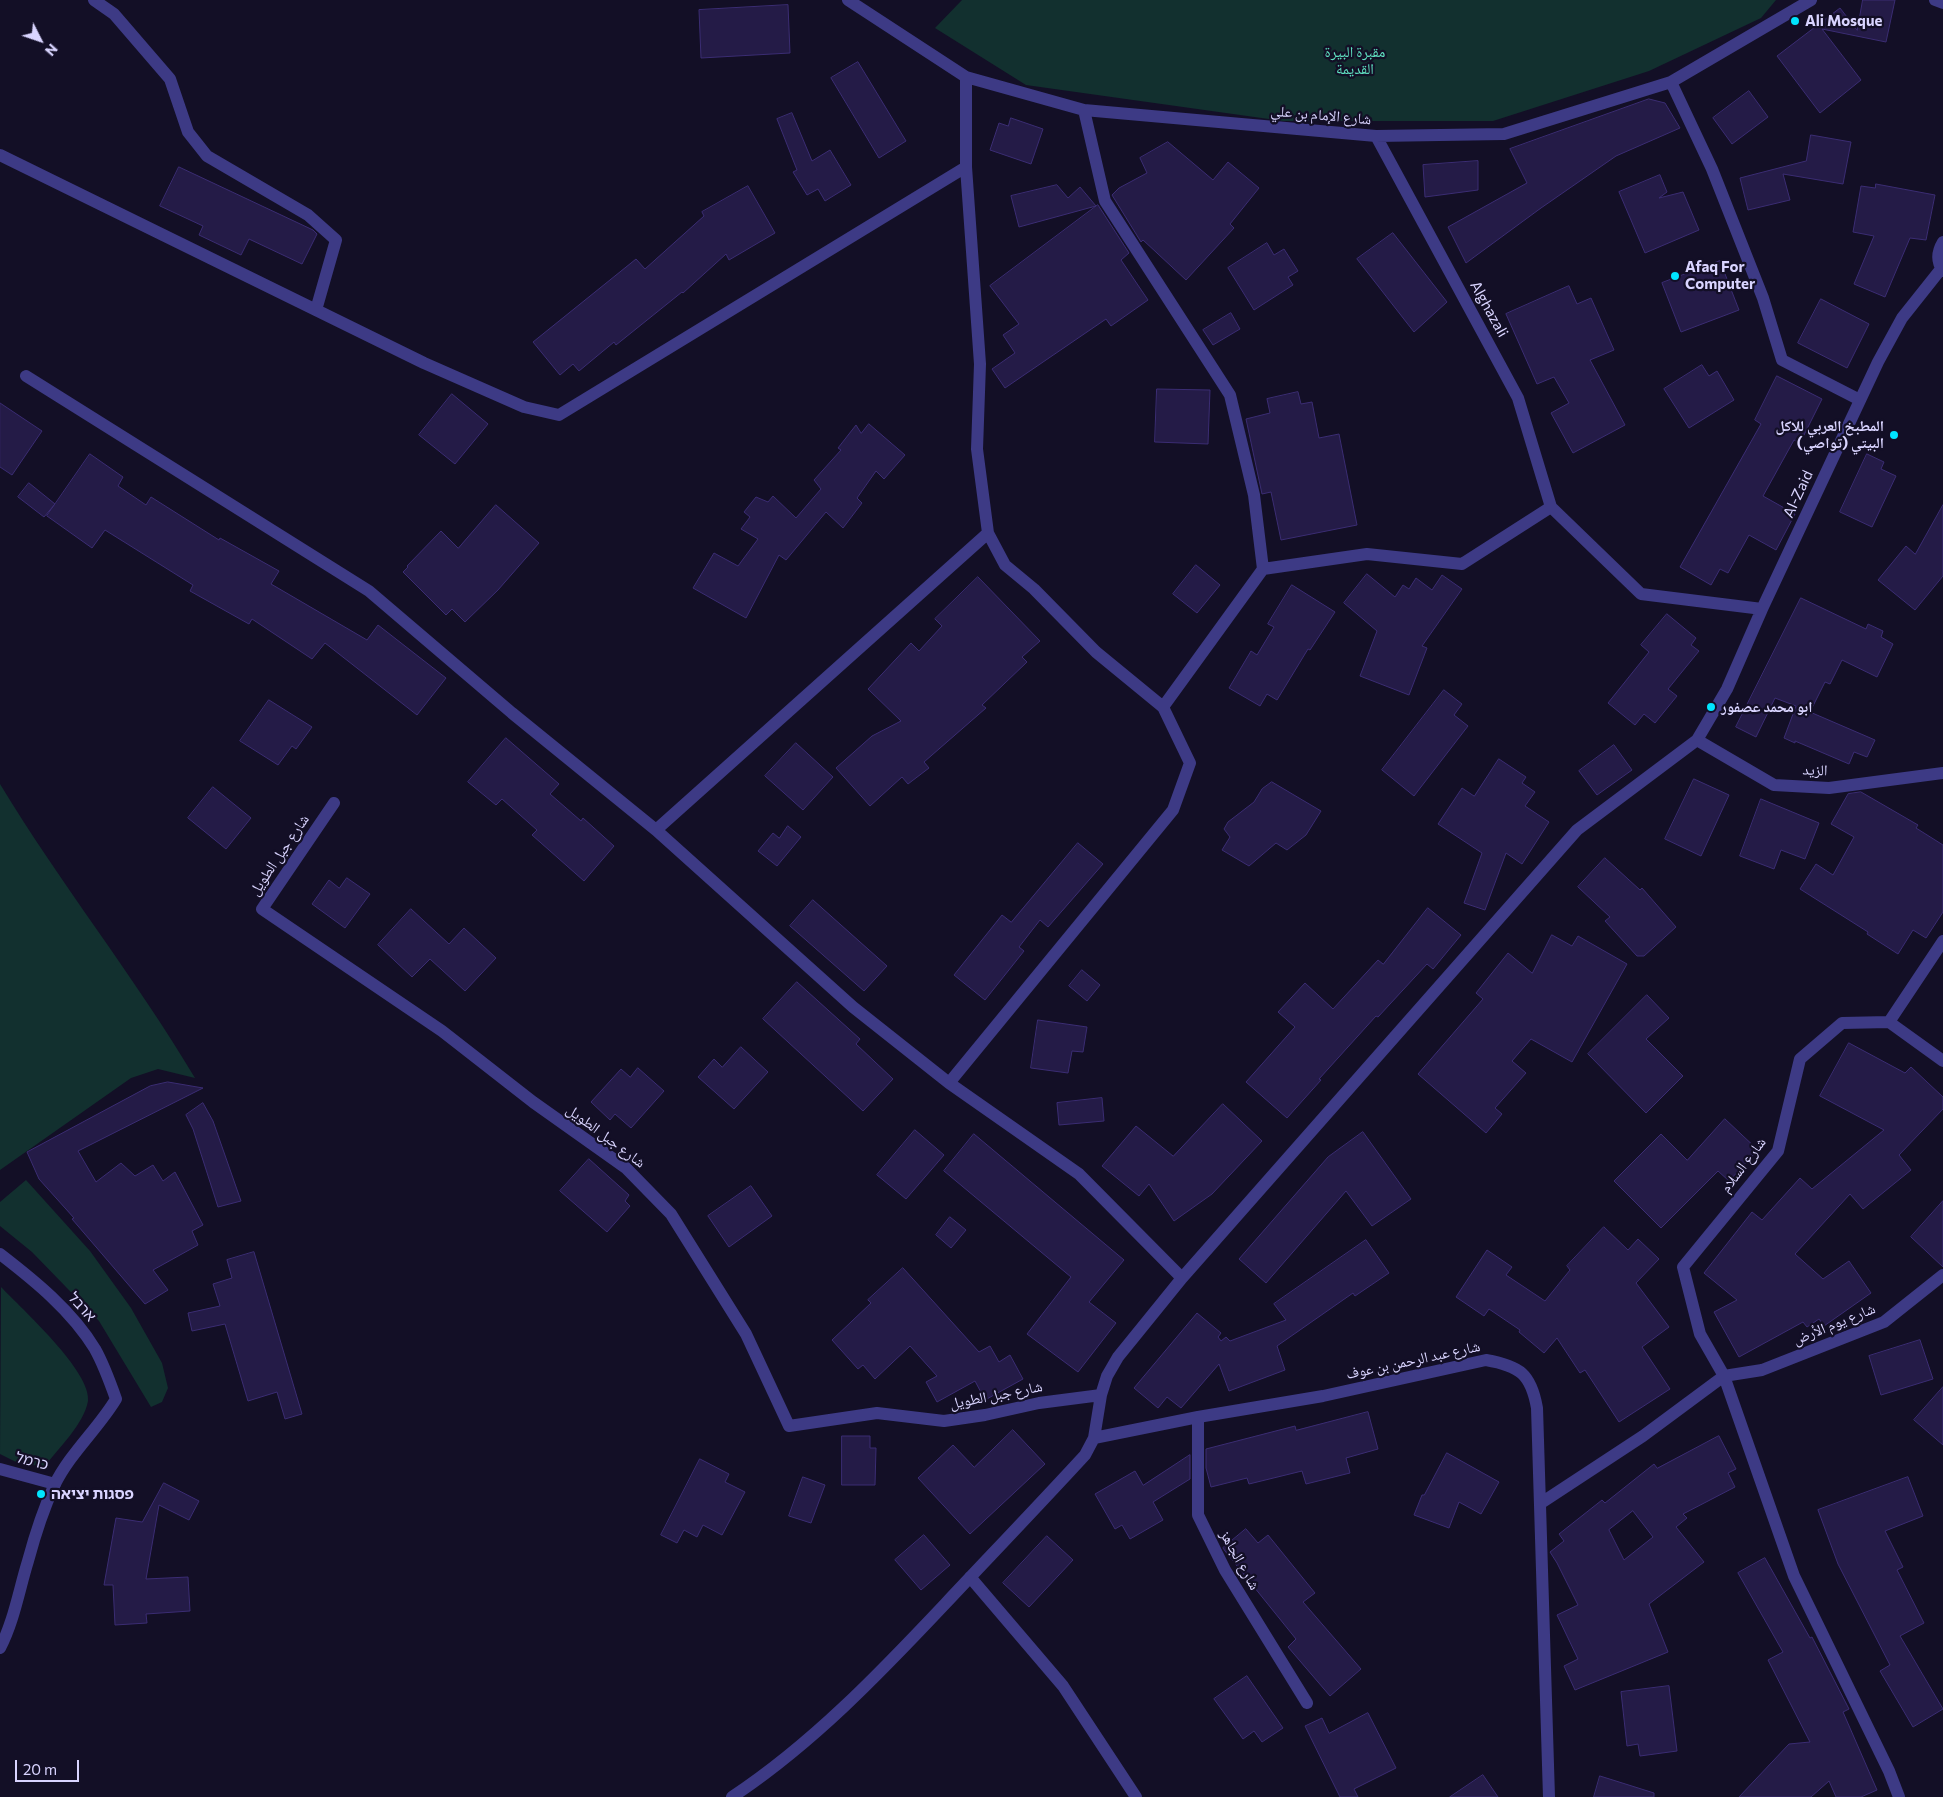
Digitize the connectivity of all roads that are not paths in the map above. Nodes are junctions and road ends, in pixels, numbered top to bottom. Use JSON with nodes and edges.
{"nodes":[{"id":1,"x":94,"y":0,"type":"edge"},
{"id":2,"x":848,"y":0,"type":"edge"},
{"id":3,"x":1812,"y":0,"type":"edge"},
{"id":4,"x":1935,"y":0,"type":"edge"},
{"id":5,"x":1943,"y":3,"type":"edge"},
{"id":6,"x":966,"y":78,"type":"junction"},
{"id":7,"x":1671,"y":82,"type":"junction"},
{"id":8,"x":1084,"y":110,"type":"junction"},
{"id":9,"x":1376,"y":136,"type":"junction"},
{"id":10,"x":0,"y":155,"type":"edge"},
{"id":11,"x":966,"y":168,"type":"junction"},
{"id":12,"x":1943,"y":242,"type":"edge"},
{"id":13,"x":1942,"y":270,"type":"edge"},
{"id":14,"x":316,"y":310,"type":"junction"},
{"id":15,"x":26,"y":376,"type":"dead end"},
{"id":16,"x":1860,"y":400,"type":"junction"},
{"id":17,"x":1551,"y":507,"type":"junction"},
{"id":18,"x":988,"y":533,"type":"junction"},
{"id":19,"x":1263,"y":569,"type":"junction"},
{"id":20,"x":1762,"y":609,"type":"junction"},
{"id":21,"x":1163,"y":707,"type":"junction"},
{"id":22,"x":1698,"y":740,"type":"junction"},
{"id":23,"x":1943,"y":773,"type":"edge"},
{"id":24,"x":334,"y":803,"type":"dead end"},
{"id":25,"x":656,"y":830,"type":"junction"},
{"id":26,"x":1943,"y":941,"type":"edge"},
{"id":27,"x":1889,"y":1022,"type":"junction"},
{"id":28,"x":1943,"y":1061,"type":"edge"},
{"id":29,"x":949,"y":1083,"type":"junction"},
{"id":30,"x":0,"y":1254,"type":"edge"},
{"id":31,"x":1943,"y":1275,"type":"edge"},
{"id":32,"x":1182,"y":1278,"type":"junction"},
{"id":33,"x":1724,"y":1376,"type":"junction"},
{"id":34,"x":1101,"y":1395,"type":"junction"},
{"id":35,"x":1198,"y":1417,"type":"junction"},
{"id":36,"x":1094,"y":1438,"type":"junction"},
{"id":37,"x":0,"y":1469,"type":"edge"},
{"id":38,"x":55,"y":1484,"type":"junction"},
{"id":39,"x":1541,"y":1503,"type":"junction"},
{"id":40,"x":970,"y":1577,"type":"junction"},
{"id":41,"x":0,"y":1648,"type":"edge"},
{"id":42,"x":1307,"y":1703,"type":"dead end"},
{"id":43,"x":732,"y":1797,"type":"edge"},
{"id":44,"x":1136,"y":1797,"type":"edge"},
{"id":45,"x":1549,"y":1797,"type":"edge"},
{"id":46,"x":1899,"y":1797,"type":"edge"}],
"edges":[{"from":1,"to":14,"type":"street"},
{"from":2,"to":6,"type":"street","name":"شارع الإمام بن علي"},
{"from":3,"to":7,"type":"street","name":"شارع الإمام بن علي"},
{"from":4,"to":5,"type":"street"},
{"from":6,"to":8,"type":"street","name":"شارع الإمام بن علي"},
{"from":6,"to":11,"type":"street"},
{"from":7,"to":9,"type":"street","name":"شارع الإمام بن علي"},
{"from":7,"to":16,"type":"street"},
{"from":8,"to":9,"type":"street","name":"شارع الإمام بن علي"},
{"from":8,"to":19,"type":"street"},
{"from":9,"to":17,"type":"street","name":"Alghazali"},
{"from":10,"to":14,"type":"street"},
{"from":11,"to":14,"type":"street"},
{"from":11,"to":18,"type":"street"},
{"from":12,"to":13,"type":"street"},
{"from":13,"to":16,"type":"street","name":"Al-Zaid"},
{"from":15,"to":25,"type":"street"},
{"from":16,"to":20,"type":"street","name":"Al-Zaid"},
{"from":17,"to":19,"type":"street"},
{"from":17,"to":20,"type":"street"},
{"from":18,"to":21,"type":"street"},
{"from":18,"to":25,"type":"street"},
{"from":19,"to":21,"type":"street"},
{"from":20,"to":22,"type":"street","name":"Al-Zaid"},
{"from":21,"to":29,"type":"street"},
{"from":22,"to":23,"type":"street","name":"الزيد"},
{"from":22,"to":32,"type":"street"},
{"from":24,"to":34,"type":"street","name":"شارع جبل الطويل"},
{"from":25,"to":29,"type":"street"},
{"from":26,"to":27,"type":"street"},
{"from":27,"to":28,"type":"street"},
{"from":27,"to":33,"type":"street","name":"شارع السلام"},
{"from":29,"to":32,"type":"street"},
{"from":30,"to":38,"type":"street","name":"ארבל"},
{"from":31,"to":33,"type":"street","name":"شارع يوم الأرض"},
{"from":32,"to":34,"type":"street"},
{"from":33,"to":39,"type":"street"},
{"from":33,"to":46,"type":"street"},
{"from":34,"to":36,"type":"street"},
{"from":35,"to":36,"type":"street","name":"شارع عبد الرحمن بن عوف"},
{"from":35,"to":39,"type":"street","name":"شارع عبد الرحمن بن عوف"},
{"from":35,"to":42,"type":"street","name":"شارع الجاهز"},
{"from":36,"to":40,"type":"street"},
{"from":37,"to":38,"type":"street","name":"כרמל"},
{"from":38,"to":41,"type":"street"},
{"from":39,"to":45,"type":"street","name":"شارع عبد الرحمن بن عوف"},
{"from":40,"to":43,"type":"street"},
{"from":40,"to":44,"type":"street"}]}
